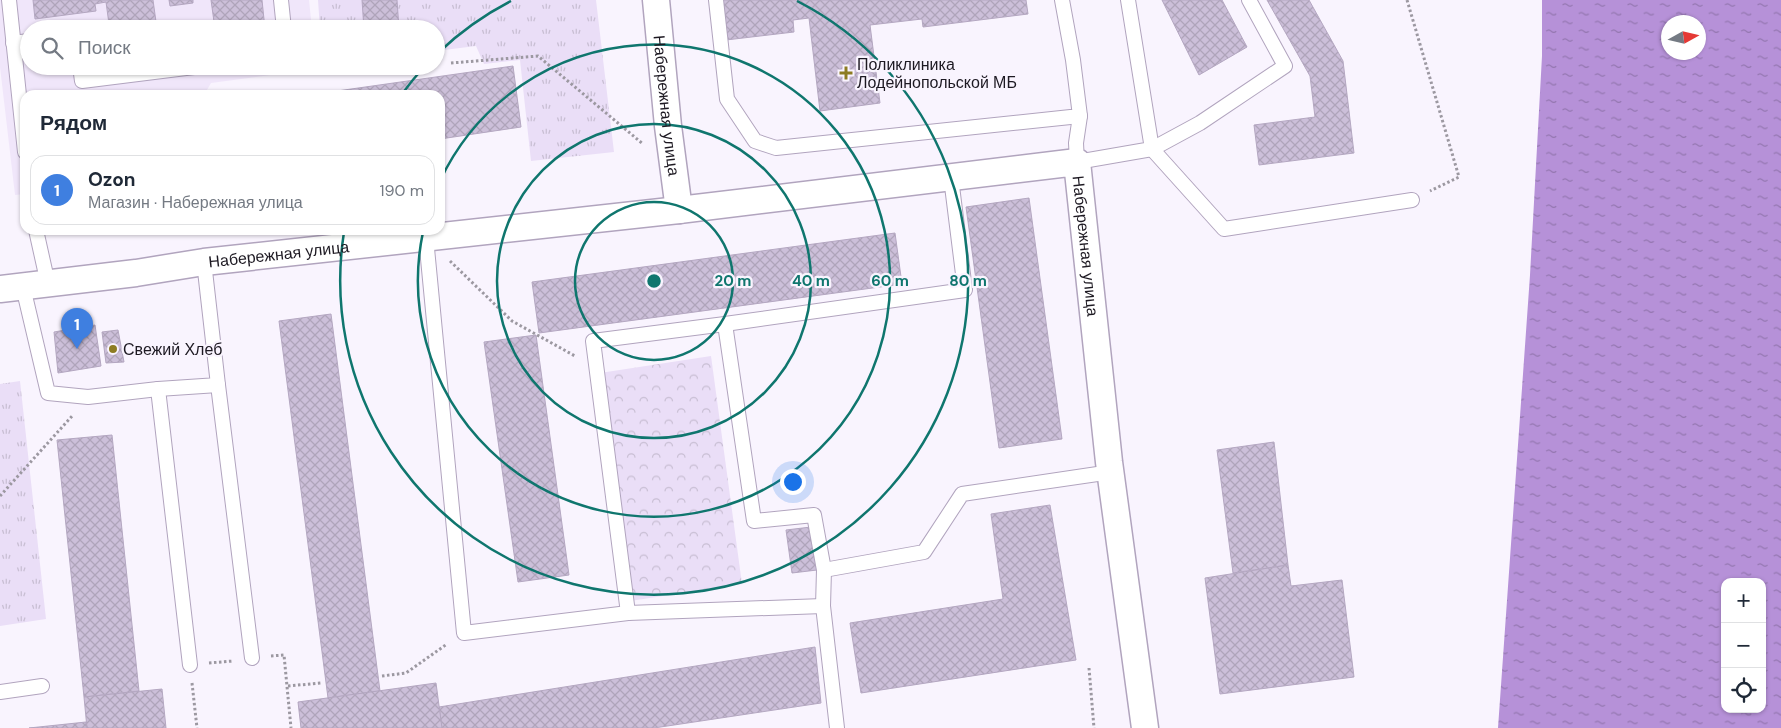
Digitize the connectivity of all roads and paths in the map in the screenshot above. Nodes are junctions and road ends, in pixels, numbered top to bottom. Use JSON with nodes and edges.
{"nodes":[{"id":1,"x":9,"y":0,"type":"edge"},
{"id":2,"x":280,"y":0,"type":"edge"},
{"id":3,"x":656,"y":0,"type":"edge"},
{"id":4,"x":716,"y":0,"type":"edge"},
{"id":5,"x":1062,"y":0,"type":"edge"},
{"id":6,"x":1128,"y":0,"type":"edge"},
{"id":7,"x":1249,"y":0,"type":"edge"},
{"id":8,"x":1407,"y":0,"type":"edge"},
{"id":9,"x":283,"y":20,"type":"edge"},
{"id":10,"x":13,"y":42,"type":"junction"},
{"id":11,"x":20,"y":42,"type":"edge"},
{"id":12,"x":451,"y":63,"type":"dead end"},
{"id":13,"x":81,"y":75,"type":"edge"},
{"id":14,"x":130,"y":75,"type":"edge"},
{"id":15,"x":20,"y":106,"type":"edge"},
{"id":16,"x":1080,"y":116,"type":"junction"},
{"id":17,"x":1152,"y":149,"type":"junction"},
{"id":18,"x":1077,"y":162,"type":"junction"},
{"id":19,"x":672,"y":169,"type":"junction"},
{"id":20,"x":951,"y":178,"type":"junction"},
{"id":21,"x":1412,"y":200,"type":"joint"},
{"id":22,"x":679,"y":210,"type":"junction"},
{"id":23,"x":35,"y":235,"type":"edge"},
{"id":24,"x":426,"y":238,"type":"junction"},
{"id":25,"x":204,"y":262,"type":"junction"},
{"id":26,"x":24,"y":287,"type":"edge"},
{"id":27,"x":726,"y":324,"type":"junction"},
{"id":28,"x":597,"y":367,"type":"junction"},
{"id":29,"x":218,"y":385,"type":"junction"},
{"id":30,"x":158,"y":390,"type":"junction"},
{"id":31,"x":88,"y":398,"type":"junction"},
{"id":32,"x":1111,"y":472,"type":"junction"},
{"id":33,"x":0,"y":496,"type":"edge"},
{"id":34,"x":824,"y":570,"type":"junction"},
{"id":35,"x":823,"y":606,"type":"junction"},
{"id":36,"x":628,"y":613,"type":"junction"},
{"id":37,"x":464,"y":632,"type":"junction"},
{"id":38,"x":252,"y":658,"type":"junction"},
{"id":39,"x":190,"y":666,"type":"junction"},
{"id":40,"x":1089,"y":668,"type":"dead end"},
{"id":41,"x":382,"y":676,"type":"dead end"},
{"id":42,"x":321,"y":683,"type":"dead end"},
{"id":43,"x":42,"y":686,"type":"dead end"},
{"id":44,"x":288,"y":686,"type":"junction"},
{"id":45,"x":0,"y":692,"type":"edge"},
{"id":46,"x":197,"y":728,"type":"edge"},
{"id":47,"x":290,"y":728,"type":"edge"},
{"id":48,"x":837,"y":728,"type":"edge"},
{"id":49,"x":1094,"y":728,"type":"edge"},
{"id":50,"x":1145,"y":728,"type":"edge"}],
"edges":[{"from":1,"to":10,"type":"lane"},
{"from":2,"to":9,"type":"lane"},
{"from":3,"to":19,"type":"street","name":"Набережная улица"},
{"from":4,"to":16,"type":"lane"},
{"from":5,"to":16,"type":"lane"},
{"from":6,"to":17,"type":"lane"},
{"from":7,"to":17,"type":"lane"},
{"from":8,"to":21,"type":"path"},
{"from":10,"to":11,"type":"lane"},
{"from":10,"to":15,"type":"lane"},
{"from":12,"to":19,"type":"path"},
{"from":13,"to":14,"type":"lane"},
{"from":16,"to":18,"type":"lane"},
{"from":17,"to":18,"type":"lane"},
{"from":17,"to":21,"type":"lane"},
{"from":18,"to":20,"type":"street","name":"Набережная улица"},
{"from":18,"to":32,"type":"street","name":"Набережная улица"},
{"from":19,"to":22,"type":"street","name":"Набережная улица"},
{"from":20,"to":22,"type":"street","name":"Набережная улица"},
{"from":20,"to":27,"type":"lane"},
{"from":22,"to":24,"type":"street","name":"Набережная улица"},
{"from":23,"to":26,"type":"lane"},
{"from":24,"to":25,"type":"street","name":"Набережная улица"},
{"from":24,"to":28,"type":"path"},
{"from":24,"to":37,"type":"lane"},
{"from":25,"to":26,"type":"street","name":"Набережная улица"},
{"from":25,"to":29,"type":"lane"},
{"from":26,"to":31,"type":"lane"},
{"from":27,"to":28,"type":"lane"},
{"from":27,"to":34,"type":"lane"},
{"from":28,"to":36,"type":"lane"},
{"from":29,"to":30,"type":"lane"},
{"from":29,"to":38,"type":"lane"},
{"from":30,"to":31,"type":"lane"},
{"from":30,"to":39,"type":"lane"},
{"from":31,"to":33,"type":"path"},
{"from":32,"to":34,"type":"lane"},
{"from":32,"to":50,"type":"street","name":"Набережная улица"},
{"from":34,"to":35,"type":"lane"},
{"from":35,"to":36,"type":"lane"},
{"from":35,"to":48,"type":"lane"},
{"from":36,"to":37,"type":"lane"},
{"from":37,"to":41,"type":"path"},
{"from":38,"to":39,"type":"path"},
{"from":38,"to":44,"type":"path"},
{"from":39,"to":46,"type":"path"},
{"from":40,"to":49,"type":"path"},
{"from":42,"to":44,"type":"path"},
{"from":43,"to":45,"type":"lane"},
{"from":44,"to":47,"type":"path"}]}
